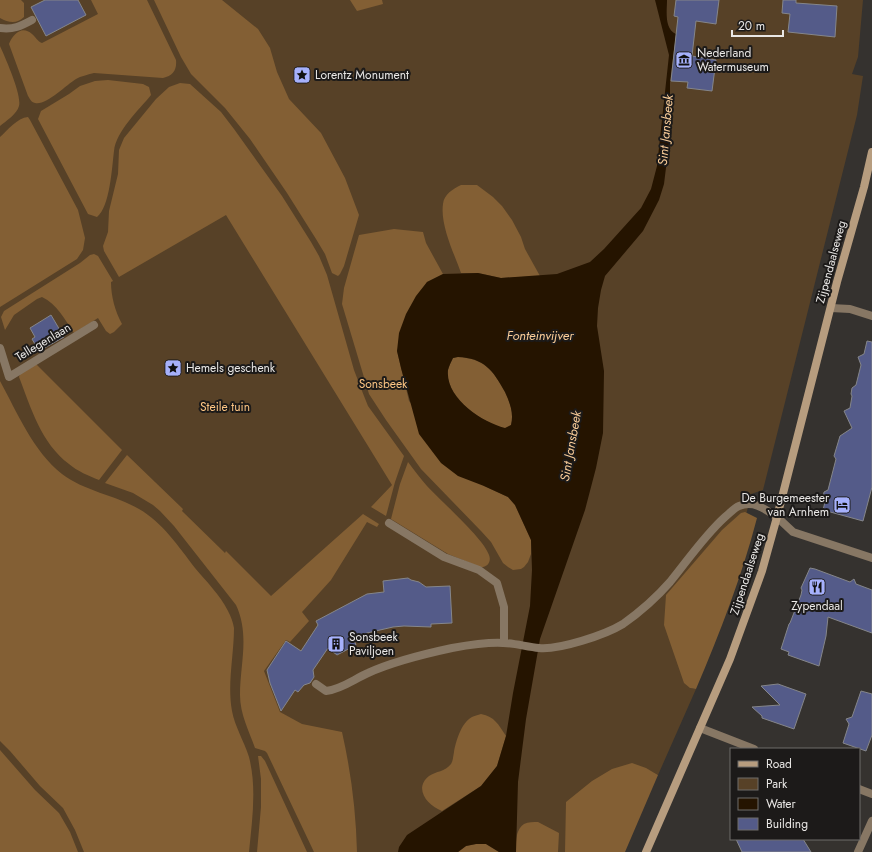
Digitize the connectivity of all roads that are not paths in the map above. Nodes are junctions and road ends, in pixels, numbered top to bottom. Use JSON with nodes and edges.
{"nodes":[{"id":1,"x":32,"y":20,"type":"dead end"},
{"id":2,"x":0,"y":28,"type":"edge"},
{"id":3,"x":872,"y":152,"type":"edge"},
{"id":4,"x":831,"y":308,"type":"junction"},
{"id":5,"x":872,"y":316,"type":"edge"},
{"id":6,"x":94,"y":325,"type":"dead end"},
{"id":7,"x":0,"y":348,"type":"edge"},
{"id":8,"x":777,"y":518,"type":"junction"},
{"id":9,"x":389,"y":523,"type":"dead end"},
{"id":10,"x":872,"y":558,"type":"edge"},
{"id":11,"x":504,"y":643,"type":"junction"},
{"id":12,"x":316,"y":684,"type":"dead end"},
{"id":13,"x":700,"y":728,"type":"junction"},
{"id":14,"x":751,"y":748,"type":"edge"},
{"id":15,"x":860,"y":789,"type":"edge"},
{"id":16,"x":872,"y":794,"type":"edge"},
{"id":17,"x":872,"y":821,"type":"edge"},
{"id":18,"x":646,"y":852,"type":"edge"},
{"id":19,"x":858,"y":852,"type":"edge"}],
"edges":[{"from":1,"to":2,"type":"street"},
{"from":3,"to":4,"type":"main road","name":"Zijpendaalseweg"},
{"from":4,"to":5,"type":"street"},
{"from":4,"to":8,"type":"main road","name":"Zijpendaalseweg"},
{"from":6,"to":7,"type":"street","name":"Tellegenlaan"},
{"from":8,"to":10,"type":"street"},
{"from":8,"to":11,"type":"street"},
{"from":8,"to":13,"type":"main road","name":"Zijpendaalseweg"},
{"from":9,"to":11,"type":"street"},
{"from":11,"to":12,"type":"street"},
{"from":13,"to":14,"type":"street"},
{"from":13,"to":18,"type":"main road","name":"Zijpendaalseweg"},
{"from":15,"to":16,"type":"street"},
{"from":17,"to":19,"type":"street"}]}
